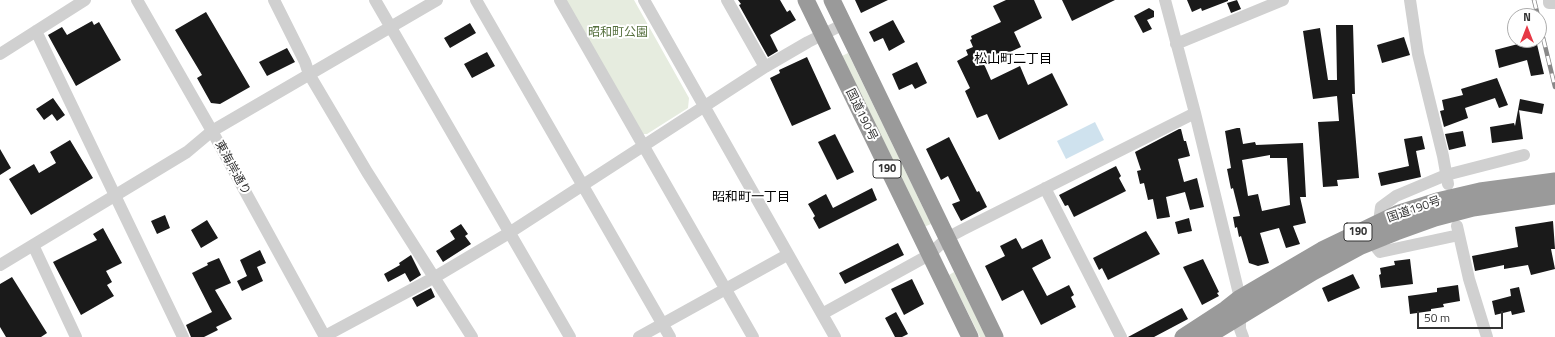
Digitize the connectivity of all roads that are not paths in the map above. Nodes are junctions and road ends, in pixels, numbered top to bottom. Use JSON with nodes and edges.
{"nodes":[{"id":1,"x":85,"y":0,"type":"edge"},
{"id":2,"x":137,"y":0,"type":"edge"},
{"id":3,"x":274,"y":0,"type":"edge"},
{"id":4,"x":375,"y":0,"type":"edge"},
{"id":5,"x":437,"y":0,"type":"edge"},
{"id":6,"x":476,"y":0,"type":"edge"},
{"id":7,"x":560,"y":0,"type":"edge"},
{"id":8,"x":644,"y":0,"type":"edge"},
{"id":9,"x":727,"y":0,"type":"edge"},
{"id":10,"x":806,"y":0,"type":"edge"},
{"id":11,"x":832,"y":0,"type":"edge"},
{"id":12,"x":1165,"y":0,"type":"edge"},
{"id":13,"x":1283,"y":0,"type":"edge"},
{"id":14,"x":1410,"y":0,"type":"edge"},
{"id":15,"x":1549,"y":0,"type":"edge"},
{"id":16,"x":1555,"y":3,"type":"edge"},
{"id":17,"x":844,"y":24,"type":"junction"},
{"id":18,"x":390,"y":27,"type":"junction"},
{"id":19,"x":36,"y":31,"type":"junction"},
{"id":20,"x":823,"y":35,"type":"junction"},
{"id":21,"x":1176,"y":44,"type":"junction"},
{"id":22,"x":0,"y":54,"type":"edge"},
{"id":23,"x":765,"y":68,"type":"junction"},
{"id":24,"x":309,"y":74,"type":"junction"},
{"id":25,"x":704,"y":107,"type":"junction"},
{"id":26,"x":1195,"y":113,"type":"junction"},
{"id":27,"x":212,"y":131,"type":"junction"},
{"id":28,"x":643,"y":146,"type":"junction"},
{"id":29,"x":1524,"y":155,"type":"dead end"},
{"id":30,"x":1447,"y":179,"type":"junction"},
{"id":31,"x":1555,"y":181,"type":"edge"},
{"id":32,"x":582,"y":185,"type":"junction"},
{"id":33,"x":1045,"y":188,"type":"junction"},
{"id":34,"x":116,"y":195,"type":"junction"},
{"id":35,"x":1555,"y":196,"type":"edge"},
{"id":36,"x":1379,"y":222,"type":"junction"},
{"id":37,"x":508,"y":233,"type":"junction"},
{"id":38,"x":947,"y":238,"type":"junction"},
{"id":39,"x":1372,"y":242,"type":"junction"},
{"id":40,"x":33,"y":246,"type":"junction"},
{"id":41,"x":787,"y":255,"type":"junction"},
{"id":42,"x":929,"y":255,"type":"junction"},
{"id":43,"x":0,"y":266,"type":"edge"},
{"id":44,"x":435,"y":277,"type":"junction"},
{"id":45,"x":725,"y":289,"type":"junction"},
{"id":46,"x":1240,"y":298,"type":"junction"},
{"id":47,"x":822,"y":314,"type":"junction"},
{"id":48,"x":1239,"y":317,"type":"junction"},
{"id":49,"x":662,"y":324,"type":"junction"},
{"id":50,"x":76,"y":337,"type":"edge"},
{"id":51,"x":184,"y":337,"type":"edge"},
{"id":52,"x":325,"y":337,"type":"edge"},
{"id":53,"x":472,"y":337,"type":"edge"},
{"id":54,"x":570,"y":337,"type":"edge"},
{"id":55,"x":640,"y":337,"type":"edge"},
{"id":56,"x":670,"y":337,"type":"edge"},
{"id":57,"x":753,"y":337,"type":"edge"},
{"id":58,"x":835,"y":337,"type":"edge"},
{"id":59,"x":970,"y":337,"type":"edge"},
{"id":60,"x":995,"y":337,"type":"edge"},
{"id":61,"x":1121,"y":337,"type":"edge"},
{"id":62,"x":1183,"y":337,"type":"edge"},
{"id":63,"x":1206,"y":337,"type":"edge"},
{"id":64,"x":1243,"y":337,"type":"edge"},
{"id":65,"x":1487,"y":337,"type":"edge"}],
"edges":[{"from":1,"to":19,"type":"street"},
{"from":2,"to":27,"type":"street","name":"東海岸通り"},
{"from":3,"to":24,"type":"street"},
{"from":4,"to":18,"type":"street"},
{"from":5,"to":18,"type":"street"},
{"from":6,"to":32,"type":"street"},
{"from":7,"to":28,"type":"street"},
{"from":8,"to":25,"type":"street"},
{"from":9,"to":23,"type":"street"},
{"from":10,"to":20,"type":"highway","name":"国道190号","number":"190"},
{"from":11,"to":17,"type":"highway","name":"国道190号","number":"190"},
{"from":12,"to":21,"type":"street"},
{"from":13,"to":21,"type":"street"},
{"from":14,"to":30,"type":"street"},
{"from":15,"to":16,"type":"street"},
{"from":17,"to":20,"type":"street"},
{"from":17,"to":38,"type":"highway","name":"国道190号","number":"190"},
{"from":18,"to":24,"type":"street"},
{"from":18,"to":37,"type":"street"},
{"from":19,"to":22,"type":"street"},
{"from":19,"to":34,"type":"street"},
{"from":20,"to":23,"type":"street"},
{"from":20,"to":42,"type":"highway","name":"国道190号","number":"190"},
{"from":21,"to":26,"type":"street"},
{"from":23,"to":25,"type":"street"},
{"from":24,"to":27,"type":"street"},
{"from":24,"to":44,"type":"street"},
{"from":25,"to":28,"type":"street"},
{"from":25,"to":41,"type":"street"},
{"from":26,"to":33,"type":"street"},
{"from":26,"to":46,"type":"street"},
{"from":27,"to":34,"type":"street"},
{"from":27,"to":52,"type":"street","name":"東海岸通り"},
{"from":28,"to":32,"type":"street"},
{"from":28,"to":45,"type":"street"},
{"from":29,"to":30,"type":"street"},
{"from":30,"to":36,"type":"street"},
{"from":31,"to":36,"type":"highway","name":"国道190号","number":"190"},
{"from":32,"to":37,"type":"street"},
{"from":32,"to":49,"type":"street"},
{"from":33,"to":38,"type":"street"},
{"from":33,"to":61,"type":"street"},
{"from":34,"to":40,"type":"street"},
{"from":34,"to":51,"type":"street"},
{"from":35,"to":39,"type":"highway","name":"国道190号","number":"190"},
{"from":36,"to":46,"type":"highway","name":"国道190号","number":"190"},
{"from":37,"to":44,"type":"street"},
{"from":37,"to":54,"type":"street"},
{"from":38,"to":42,"type":"street"},
{"from":38,"to":60,"type":"highway","name":"国道190号","number":"190"},
{"from":39,"to":48,"type":"highway","name":"国道190号","number":"190"},
{"from":39,"to":65,"type":"street"},
{"from":40,"to":43,"type":"street"},
{"from":40,"to":50,"type":"street"},
{"from":41,"to":45,"type":"street"},
{"from":41,"to":47,"type":"street"},
{"from":42,"to":47,"type":"street"},
{"from":42,"to":59,"type":"highway","name":"国道190号","number":"190"},
{"from":44,"to":52,"type":"street"},
{"from":44,"to":53,"type":"street"},
{"from":45,"to":49,"type":"street"},
{"from":45,"to":57,"type":"street"},
{"from":46,"to":48,"type":"street"},
{"from":46,"to":62,"type":"highway","name":"国道190号","number":"190"},
{"from":47,"to":58,"type":"street"},
{"from":48,"to":63,"type":"highway","name":"国道190号","number":"190"},
{"from":48,"to":64,"type":"street"},
{"from":49,"to":55,"type":"street"},
{"from":49,"to":56,"type":"street"}]}
